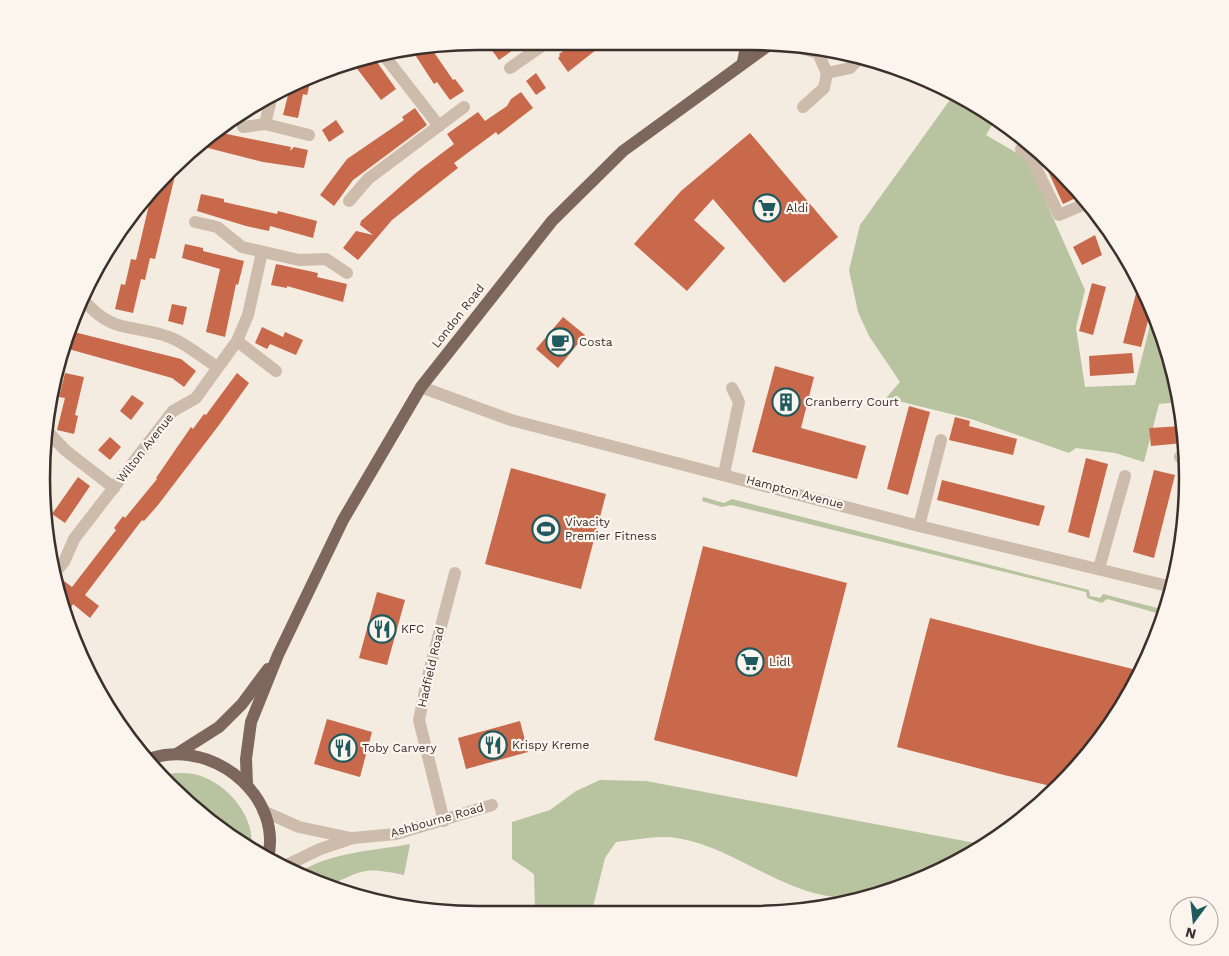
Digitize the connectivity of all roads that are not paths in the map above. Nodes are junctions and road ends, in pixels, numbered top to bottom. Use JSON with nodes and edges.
{"nodes":[{"id":1,"x":529,"y":50,"type":"edge"},
{"id":2,"x":745,"y":50,"type":"edge"},
{"id":3,"x":762,"y":50,"type":"edge"},
{"id":4,"x":819,"y":56,"type":"edge"},
{"id":5,"x":388,"y":60,"type":"edge"},
{"id":6,"x":743,"y":62,"type":"junction"},
{"id":7,"x":855,"y":63,"type":"edge"},
{"id":8,"x":510,"y":68,"type":"dead end"},
{"id":9,"x":827,"y":73,"type":"junction"},
{"id":10,"x":269,"y":104,"type":"edge"},
{"id":11,"x":464,"y":107,"type":"dead end"},
{"id":12,"x":803,"y":107,"type":"dead end"},
{"id":13,"x":264,"y":124,"type":"junction"},
{"id":14,"x":439,"y":126,"type":"junction"},
{"id":15,"x":243,"y":127,"type":"dead end"},
{"id":16,"x":309,"y":135,"type":"dead end"},
{"id":17,"x":1021,"y":149,"type":"dead end"},
{"id":18,"x":349,"y":201,"type":"dead end"},
{"id":19,"x":1081,"y":206,"type":"edge"},
{"id":20,"x":195,"y":222,"type":"dead end"},
{"id":21,"x":262,"y":252,"type":"junction"},
{"id":22,"x":347,"y":273,"type":"dead end"},
{"id":23,"x":87,"y":304,"type":"edge"},
{"id":24,"x":237,"y":341,"type":"junction"},
{"id":25,"x":217,"y":367,"type":"junction"},
{"id":26,"x":276,"y":371,"type":"dead end"},
{"id":27,"x":421,"y":388,"type":"junction"},
{"id":28,"x":732,"y":388,"type":"dead end"},
{"id":29,"x":52,"y":440,"type":"edge"},
{"id":30,"x":941,"y":440,"type":"dead end"},
{"id":31,"x":724,"y":474,"type":"junction"},
{"id":32,"x":1125,"y":476,"type":"dead end"},
{"id":33,"x":114,"y":488,"type":"junction"},
{"id":34,"x":919,"y":526,"type":"junction"},
{"id":35,"x":59,"y":567,"type":"edge"},
{"id":36,"x":1099,"y":568,"type":"junction"},
{"id":37,"x":455,"y":573,"type":"dead end"},
{"id":38,"x":1165,"y":585,"type":"edge"},
{"id":39,"x":278,"y":655,"type":"junction"},
{"id":40,"x":178,"y":753,"type":"junction"},
{"id":41,"x":155,"y":758,"type":"edge"},
{"id":42,"x":246,"y":784,"type":"junction"},
{"id":43,"x":492,"y":805,"type":"dead end"},
{"id":44,"x":263,"y":811,"type":"junction"},
{"id":45,"x":444,"y":821,"type":"junction"},
{"id":46,"x":353,"y":838,"type":"junction"},
{"id":47,"x":268,"y":851,"type":"edge"},
{"id":48,"x":291,"y":863,"type":"edge"}],
"edges":[{"from":1,"to":8,"type":"street"},
{"from":2,"to":6,"type":"main road"},
{"from":3,"to":6,"type":"main road","name":"London Road"},
{"from":4,"to":9,"type":"street"},
{"from":5,"to":14,"type":"street"},
{"from":6,"to":27,"type":"main road","name":"London Road"},
{"from":7,"to":9,"type":"street"},
{"from":9,"to":12,"type":"street"},
{"from":10,"to":13,"type":"street"},
{"from":11,"to":14,"type":"street"},
{"from":13,"to":15,"type":"street"},
{"from":13,"to":16,"type":"street"},
{"from":14,"to":18,"type":"street"},
{"from":17,"to":19,"type":"street"},
{"from":20,"to":21,"type":"street"},
{"from":21,"to":22,"type":"street"},
{"from":21,"to":24,"type":"street","name":"Wilton Avenue"},
{"from":23,"to":25,"type":"street"},
{"from":24,"to":25,"type":"street","name":"Wilton Avenue"},
{"from":24,"to":26,"type":"street"},
{"from":25,"to":33,"type":"street","name":"Wilton Avenue"},
{"from":27,"to":31,"type":"street","name":"Hampton Avenue"},
{"from":27,"to":39,"type":"main road","name":"London Road"},
{"from":28,"to":31,"type":"street"},
{"from":29,"to":33,"type":"street"},
{"from":30,"to":34,"type":"street"},
{"from":31,"to":34,"type":"street","name":"Hampton Avenue"},
{"from":32,"to":36,"type":"street"},
{"from":33,"to":35,"type":"street","name":"Wilton Avenue"},
{"from":34,"to":36,"type":"street","name":"Hampton Avenue"},
{"from":36,"to":38,"type":"street","name":"Hampton Avenue"},
{"from":37,"to":45,"type":"street","name":"Hadfield Road"},
{"from":39,"to":40,"type":"main road","name":"London Road"},
{"from":39,"to":42,"type":"main road","name":"London Road"},
{"from":40,"to":41,"type":"main road"},
{"from":40,"to":42,"type":"main road"},
{"from":42,"to":44,"type":"main road"},
{"from":43,"to":45,"type":"street","name":"Ashbourne Road"},
{"from":44,"to":46,"type":"street","name":"Ashbourne Road"},
{"from":44,"to":47,"type":"main road"},
{"from":45,"to":46,"type":"street","name":"Ashbourne Road"},
{"from":46,"to":48,"type":"street","name":"Ashbourne Road"}]}
